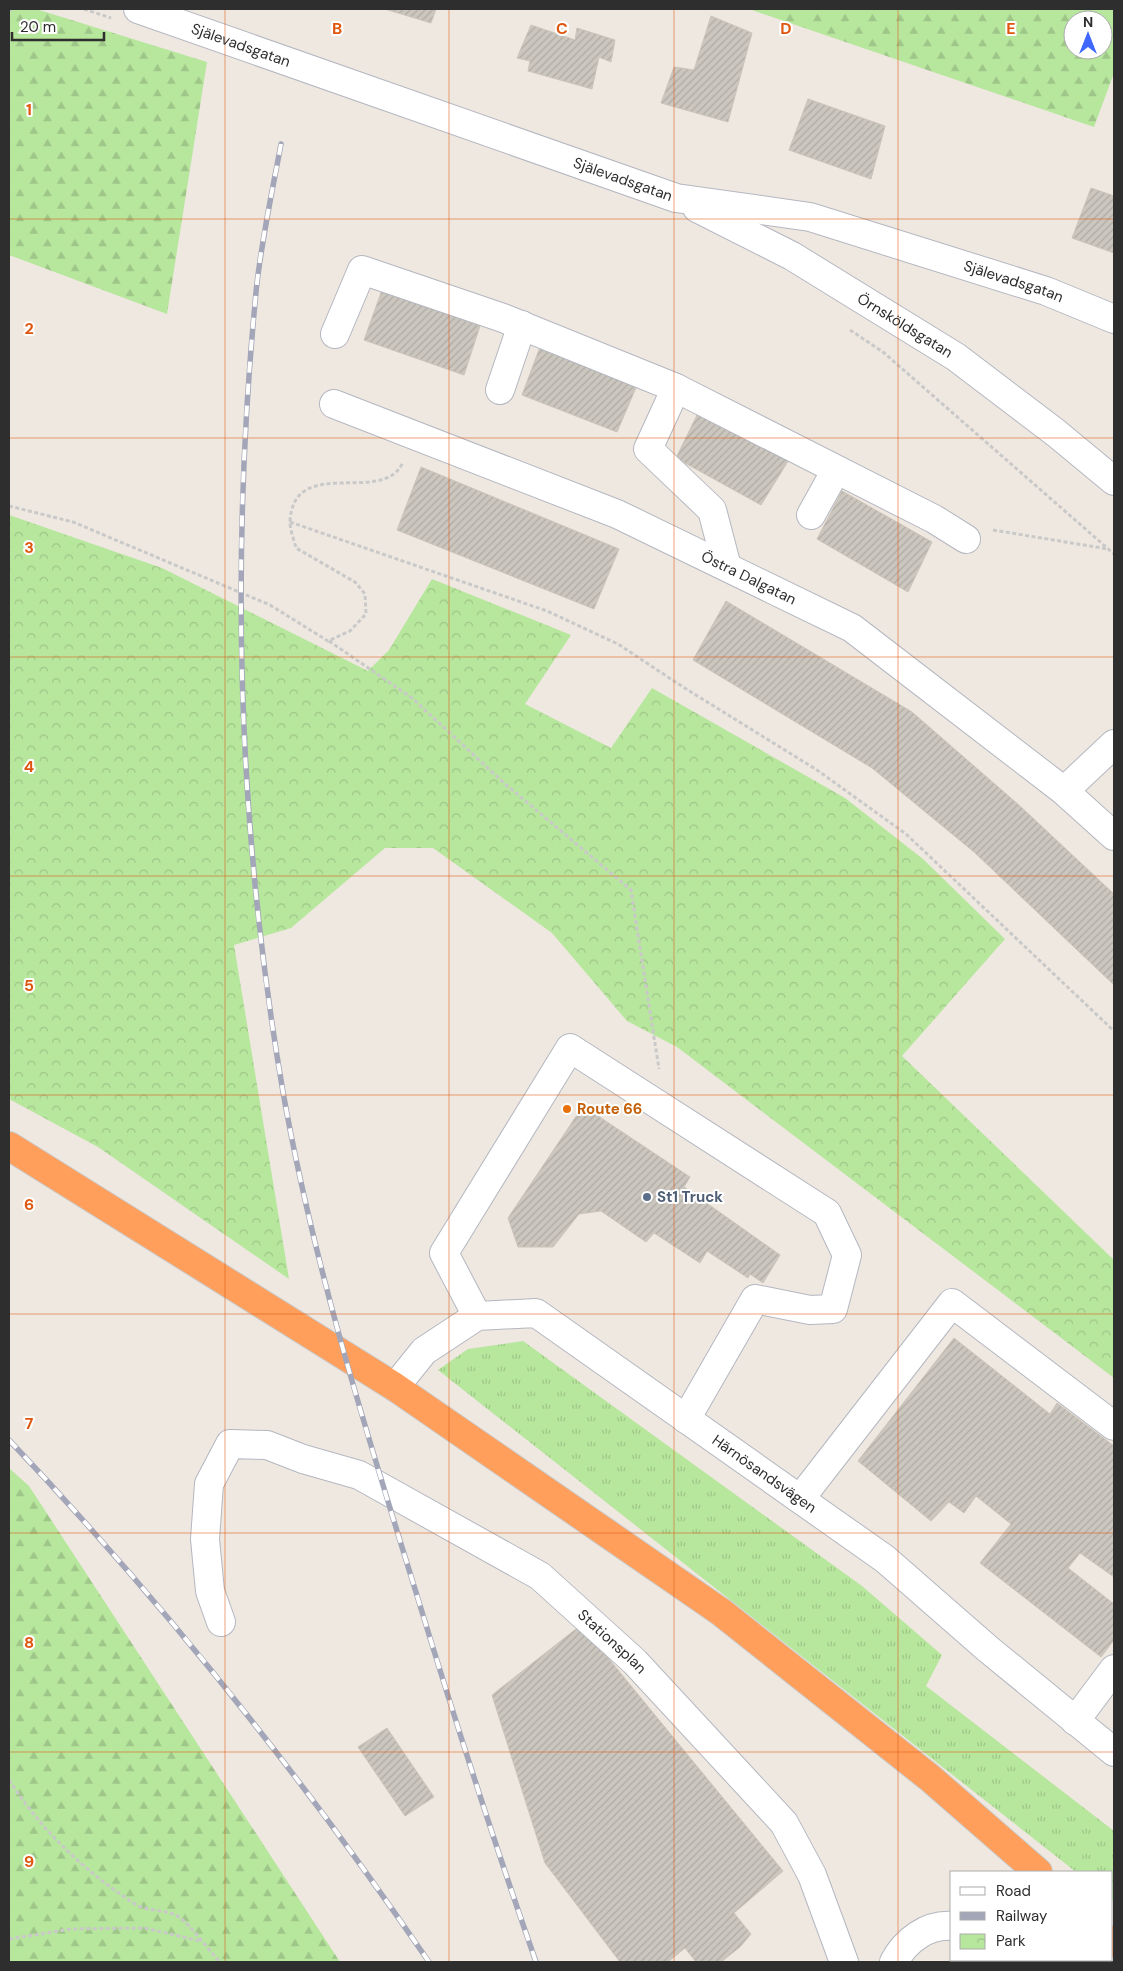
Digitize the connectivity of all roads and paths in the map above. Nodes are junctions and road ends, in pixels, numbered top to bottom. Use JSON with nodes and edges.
{"nodes":[{"id":1,"x":84,"y":9,"type":"edge"},
{"id":2,"x":138,"y":9,"type":"edge"},
{"id":3,"x":112,"y":18,"type":"dead end"},
{"id":4,"x":676,"y":198,"type":"junction"},
{"id":5,"x":1114,"y":319,"type":"edge"},
{"id":6,"x":522,"y":325,"type":"junction"},
{"id":7,"x":843,"y":325,"type":"dead end"},
{"id":8,"x":335,"y":334,"type":"dead end"},
{"id":9,"x":676,"y":388,"type":"junction"},
{"id":10,"x":500,"y":390,"type":"dead end"},
{"id":11,"x":334,"y":404,"type":"dead end"},
{"id":12,"x":414,"y":434,"type":"junction"},
{"id":13,"x":836,"y":470,"type":"junction"},
{"id":14,"x":1114,"y":482,"type":"edge"},
{"id":15,"x":9,"y":506,"type":"edge"},
{"id":16,"x":811,"y":515,"type":"dead end"},
{"id":17,"x":290,"y":522,"type":"junction"},
{"id":18,"x":975,"y":534,"type":"joint"},
{"id":19,"x":1109,"y":549,"type":"junction"},
{"id":20,"x":1114,"y":554,"type":"edge"},
{"id":21,"x":727,"y":567,"type":"junction"},
{"id":22,"x":328,"y":641,"type":"junction"},
{"id":23,"x":1114,"y":744,"type":"edge"},
{"id":24,"x":1064,"y":791,"type":"junction"},
{"id":25,"x":1114,"y":836,"type":"edge"},
{"id":26,"x":1114,"y":1031,"type":"edge"},
{"id":27,"x":659,"y":1070,"type":"dead end"},
{"id":28,"x":9,"y":1146,"type":"edge"},
{"id":29,"x":476,"y":1316,"type":"junction"},
{"id":30,"x":395,"y":1387,"type":"junction"},
{"id":31,"x":686,"y":1419,"type":"junction"},
{"id":32,"x":1114,"y":1426,"type":"edge"},
{"id":33,"x":800,"y":1499,"type":"junction"},
{"id":34,"x":221,"y":1622,"type":"dead end"},
{"id":35,"x":1114,"y":1669,"type":"edge"},
{"id":36,"x":1075,"y":1721,"type":"junction"},
{"id":37,"x":1114,"y":1752,"type":"edge"},
{"id":38,"x":9,"y":1780,"type":"edge"},
{"id":39,"x":1037,"y":1871,"type":"edge"},
{"id":40,"x":950,"y":1926,"type":"edge"},
{"id":41,"x":9,"y":1939,"type":"edge"},
{"id":42,"x":201,"y":1942,"type":"junction"},
{"id":43,"x":896,"y":1957,"type":"edge"},
{"id":44,"x":220,"y":1962,"type":"edge"},
{"id":45,"x":844,"y":1962,"type":"edge"},
{"id":46,"x":872,"y":1962,"type":"edge"}],
"edges":[{"from":1,"to":3,"type":"path"},
{"from":2,"to":4,"type":"street","name":"Själevadsgatan"},
{"from":4,"to":5,"type":"street","name":"Själevadsgatan"},
{"from":4,"to":14,"type":"street","name":"Örnsköldsgatan"},
{"from":6,"to":8,"type":"street"},
{"from":6,"to":9,"type":"street"},
{"from":6,"to":10,"type":"street"},
{"from":7,"to":19,"type":"path"},
{"from":9,"to":13,"type":"street"},
{"from":9,"to":21,"type":"street"},
{"from":11,"to":12,"type":"street","name":"Östra Dalgatan"},
{"from":12,"to":17,"type":"path"},
{"from":12,"to":21,"type":"street","name":"Östra Dalgatan"},
{"from":13,"to":16,"type":"street"},
{"from":13,"to":18,"type":"street"},
{"from":15,"to":22,"type":"path"},
{"from":17,"to":22,"type":"path"},
{"from":17,"to":26,"type":"path"},
{"from":18,"to":19,"type":"path"},
{"from":19,"to":20,"type":"path"},
{"from":21,"to":24,"type":"street","name":"Östra Dalgatan"},
{"from":22,"to":27,"type":"path"},
{"from":23,"to":24,"type":"street"},
{"from":24,"to":25,"type":"street","name":"Östra Dalgatan"},
{"from":28,"to":30,"type":"highway"},
{"from":29,"to":30,"type":"street"},
{"from":29,"to":31,"type":"street","name":"Härnösandsvägen"},
{"from":29,"to":31,"type":"street"},
{"from":30,"to":39,"type":"highway"},
{"from":31,"to":33,"type":"street","name":"Härnösandsvägen"},
{"from":32,"to":33,"type":"street"},
{"from":33,"to":36,"type":"street","name":"Härnösandsvägen"},
{"from":34,"to":45,"type":"street","name":"Stationsplan"},
{"from":35,"to":36,"type":"street"},
{"from":36,"to":37,"type":"street","name":"Härnösandsvägen"},
{"from":38,"to":42,"type":"path"},
{"from":40,"to":43,"type":"street"},
{"from":41,"to":42,"type":"path"},
{"from":42,"to":44,"type":"path"},
{"from":43,"to":46,"type":"street"}]}
